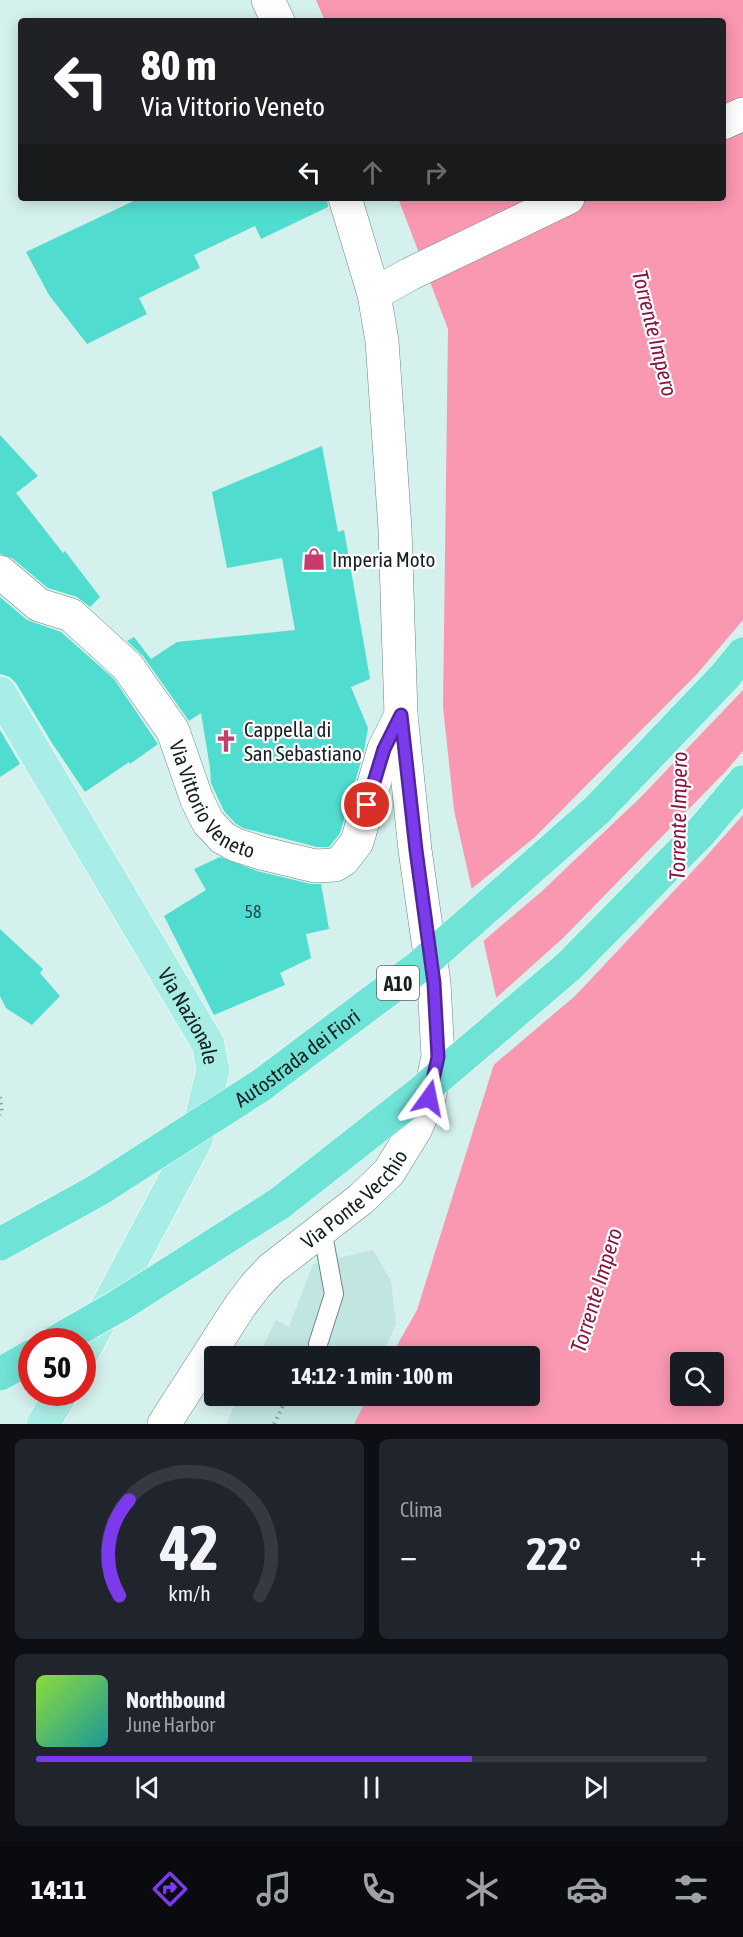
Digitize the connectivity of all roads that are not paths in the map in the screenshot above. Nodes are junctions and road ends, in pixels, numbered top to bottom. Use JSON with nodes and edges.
{"nodes":[{"id":1,"x":268,"y":0,"type":"edge"},
{"id":2,"x":277,"y":18,"type":"edge"},
{"id":3,"x":743,"y":114,"type":"edge"},
{"id":4,"x":726,"y":122,"type":"edge"},
{"id":5,"x":346,"y":201,"type":"edge"},
{"id":6,"x":562,"y":201,"type":"edge"},
{"id":7,"x":374,"y":294,"type":"junction"},
{"id":8,"x":0,"y":572,"type":"edge"},
{"id":9,"x":743,"y":654,"type":"edge"},
{"id":10,"x":0,"y":693,"type":"edge"},
{"id":11,"x":401,"y":715,"type":"junction"},
{"id":12,"x":743,"y":782,"type":"edge"},
{"id":13,"x":321,"y":1229,"type":"junction"},
{"id":14,"x":0,"y":1244,"type":"edge"},
{"id":15,"x":80,"y":1328,"type":"edge"},
{"id":16,"x":96,"y":1328,"type":"edge"},
{"id":17,"x":318,"y":1344,"type":"dead end"},
{"id":18,"x":18,"y":1364,"type":"edge"},
{"id":19,"x":0,"y":1374,"type":"edge"},
{"id":20,"x":54,"y":1406,"type":"edge"},
{"id":21,"x":43,"y":1424,"type":"edge"},
{"id":22,"x":164,"y":1424,"type":"edge"}],
"edges":[{"from":1,"to":2,"type":"main road"},
{"from":3,"to":4,"type":"main road"},
{"from":5,"to":7,"type":"main road","name":"Via Ponte Vecchio"},
{"from":6,"to":7,"type":"main road"},
{"from":7,"to":11,"type":"main road","name":"Via Ponte Vecchio"},
{"from":8,"to":11,"type":"main road","name":"Via Vittorio Veneto"},
{"from":9,"to":14,"type":"highway","name":"Autostrada dei Fiori","number":"A10","bridge":true},
{"from":10,"to":16,"type":"main road","name":"Via Nazionale"},
{"from":11,"to":13,"type":"main road","name":"Via Ponte Vecchio"},
{"from":12,"to":15,"type":"highway","bridge":true},
{"from":13,"to":17,"type":"lane"},
{"from":13,"to":22,"type":"main road","name":"Via Ponte Vecchio"},
{"from":18,"to":19,"type":"highway"},
{"from":20,"to":21,"type":"main road"}]}
